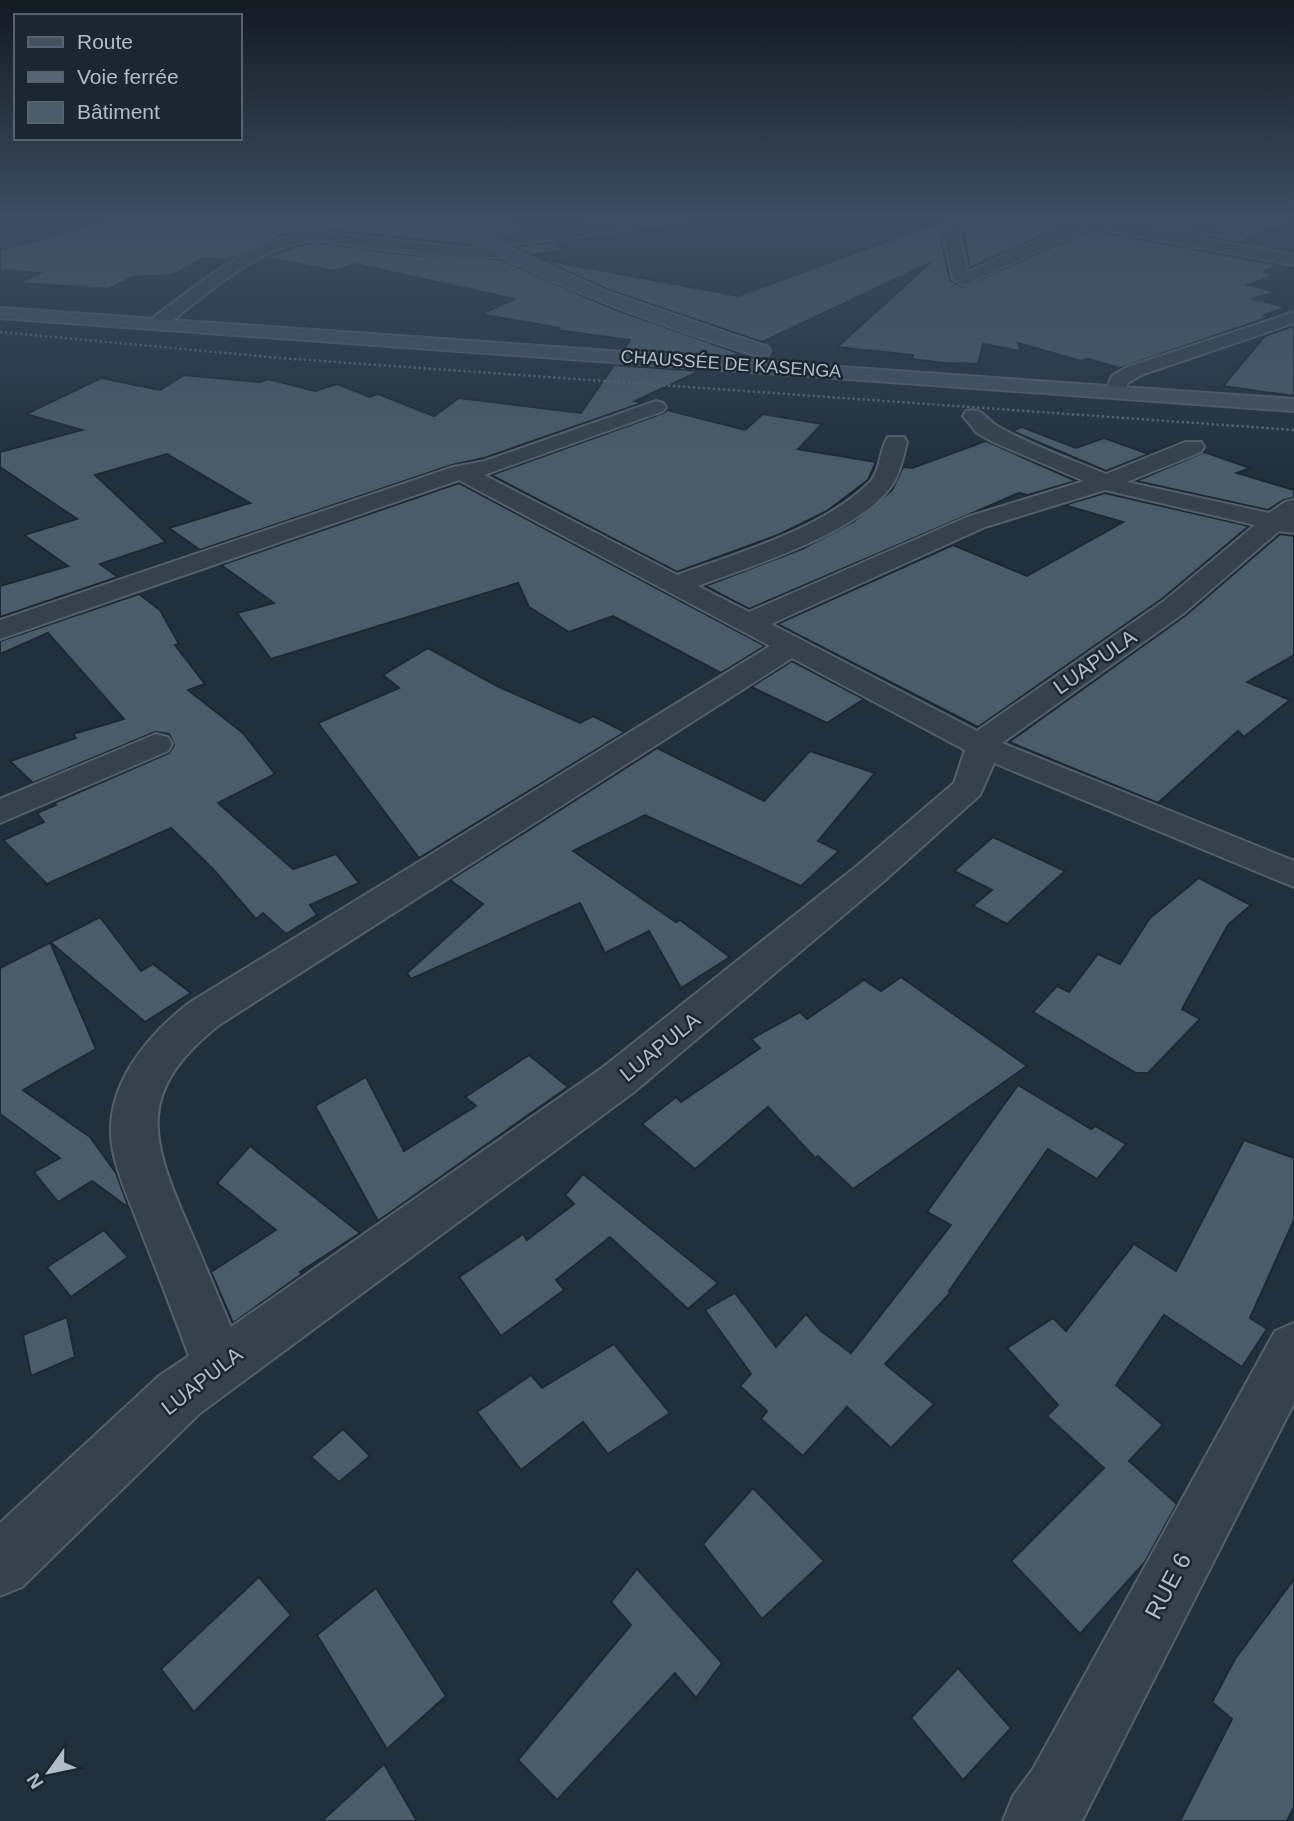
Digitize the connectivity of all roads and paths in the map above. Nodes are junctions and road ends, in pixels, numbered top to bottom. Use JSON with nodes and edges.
{"nodes":[{"id":1,"x":188,"y":302,"type":"edge"},
{"id":2,"x":617,"y":302,"type":"edge"},
{"id":3,"x":0,"y":313,"type":"edge"},
{"id":4,"x":1294,"y":317,"type":"edge"},
{"id":5,"x":158,"y":324,"type":"junction"},
{"id":6,"x":823,"y":371,"type":"junction"},
{"id":7,"x":1115,"y":393,"type":"junction"},
{"id":8,"x":1294,"y":405,"type":"edge"},
{"id":9,"x":656,"y":407,"type":"dead end"},
{"id":10,"x":974,"y":416,"type":"dead end"},
{"id":11,"x":896,"y":442,"type":"dead end"},
{"id":12,"x":1193,"y":447,"type":"dead end"},
{"id":13,"x":461,"y":472,"type":"junction"},
{"id":14,"x":1103,"y":482,"type":"junction"},
{"id":15,"x":1287,"y":518,"type":"edge"},
{"id":16,"x":677,"y":584,"type":"junction"},
{"id":17,"x":749,"y":623,"type":"junction"},
{"id":18,"x":0,"y":630,"type":"edge"},
{"id":19,"x":790,"y":646,"type":"junction"},
{"id":20,"x":156,"y":744,"type":"dead end"},
{"id":21,"x":982,"y":746,"type":"junction"},
{"id":22,"x":0,"y":812,"type":"edge"},
{"id":23,"x":1294,"y":875,"type":"edge"},
{"id":24,"x":1294,"y":1348,"type":"edge"},
{"id":25,"x":220,"y":1365,"type":"junction"},
{"id":26,"x":0,"y":1565,"type":"edge"},
{"id":27,"x":1038,"y":1821,"type":"edge"}],
"edges":[{"from":1,"to":5,"type":"street"},
{"from":2,"to":6,"type":"main road"},
{"from":3,"to":5,"type":"main road","name":"CHAUSSÉE DE KASENGA"},
{"from":4,"to":7,"type":"street"},
{"from":5,"to":6,"type":"main road","name":"CHAUSSÉE DE KASENGA"},
{"from":6,"to":7,"type":"main road","name":"CHAUSSÉE DE KASENGA"},
{"from":7,"to":8,"type":"main road","name":"CHAUSSÉE DE KASENGA"},
{"from":9,"to":13,"type":"street"},
{"from":10,"to":14,"type":"street"},
{"from":11,"to":16,"type":"street"},
{"from":12,"to":14,"type":"street"},
{"from":13,"to":16,"type":"street"},
{"from":13,"to":18,"type":"street"},
{"from":14,"to":15,"type":"street"},
{"from":14,"to":17,"type":"street"},
{"from":15,"to":21,"type":"street","name":"LUAPULA"},
{"from":16,"to":17,"type":"street"},
{"from":17,"to":19,"type":"street"},
{"from":19,"to":21,"type":"street"},
{"from":19,"to":25,"type":"street"},
{"from":20,"to":22,"type":"street"},
{"from":21,"to":23,"type":"street"},
{"from":21,"to":25,"type":"street","name":"LUAPULA"},
{"from":24,"to":27,"type":"street","name":"RUE 6"},
{"from":25,"to":26,"type":"street","name":"LUAPULA"}]}
